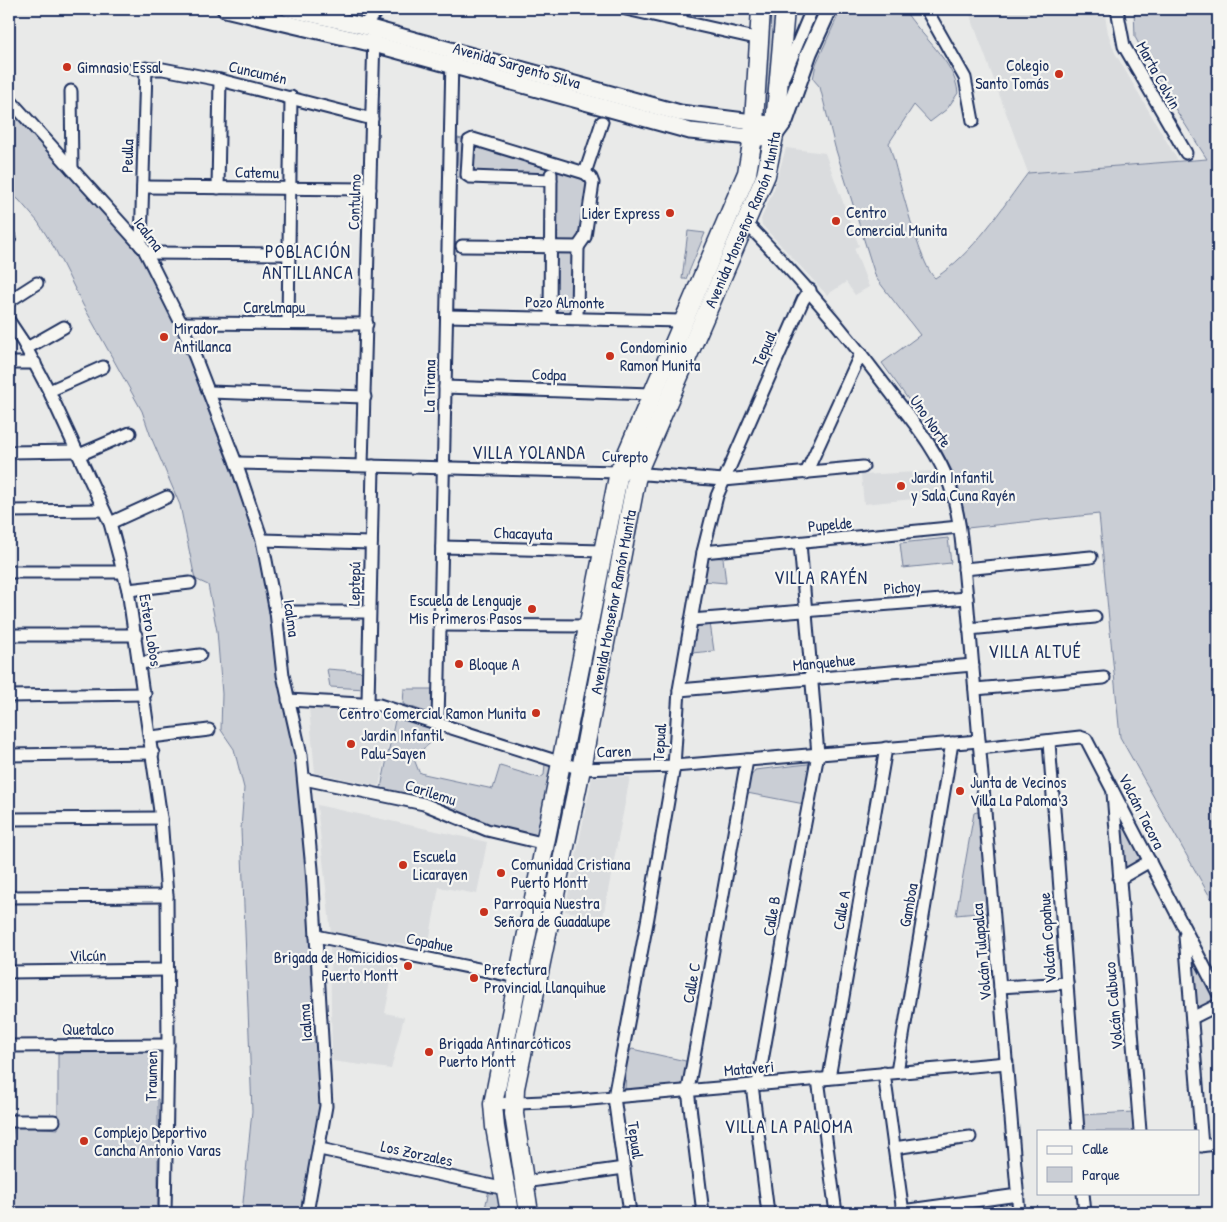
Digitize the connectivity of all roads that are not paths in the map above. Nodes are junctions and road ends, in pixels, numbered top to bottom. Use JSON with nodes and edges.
{"nodes":[{"id":1,"x":225,"y":9,"type":"edge"},
{"id":2,"x":289,"y":9,"type":"edge"},
{"id":3,"x":379,"y":9,"type":"edge"},
{"id":4,"x":626,"y":9,"type":"edge"},
{"id":5,"x":681,"y":9,"type":"edge"},
{"id":6,"x":761,"y":9,"type":"edge"},
{"id":7,"x":785,"y":9,"type":"edge"},
{"id":8,"x":812,"y":9,"type":"edge"},
{"id":9,"x":829,"y":9,"type":"edge"},
{"id":10,"x":926,"y":9,"type":"edge"},
{"id":11,"x":1117,"y":9,"type":"edge"},
{"id":12,"x":270,"y":14,"type":"edge"},
{"id":13,"x":681,"y":22,"type":"junction"},
{"id":14,"x":371,"y":33,"type":"junction"},
{"id":15,"x":760,"y":39,"type":"junction"},
{"id":16,"x":452,"y":57,"type":"junction"},
{"id":17,"x":140,"y":68,"type":"joint"},
{"id":18,"x":220,"y":80,"type":"junction"},
{"id":19,"x":71,"y":91,"type":"dead end"},
{"id":20,"x":291,"y":97,"type":"junction"},
{"id":21,"x":9,"y":99,"type":"edge"},
{"id":22,"x":778,"y":99,"type":"junction"},
{"id":23,"x":659,"y":108,"type":"junction"},
{"id":24,"x":644,"y":118,"type":"junction"},
{"id":25,"x":372,"y":119,"type":"junction"},
{"id":26,"x":973,"y":120,"type":"dead end"},
{"id":27,"x":602,"y":122,"type":"dead end"},
{"id":28,"x":779,"y":124,"type":"junction"},
{"id":29,"x":753,"y":130,"type":"junction"},
{"id":30,"x":1186,"y":153,"type":"dead end"},
{"id":31,"x":551,"y":162,"type":"junction"},
{"id":32,"x":72,"y":169,"type":"junction"},
{"id":33,"x":585,"y":173,"type":"junction"},
{"id":34,"x":551,"y":180,"type":"junction"},
{"id":35,"x":143,"y":187,"type":"junction"},
{"id":36,"x":218,"y":188,"type":"junction"},
{"id":37,"x":290,"y":188,"type":"junction"},
{"id":38,"x":370,"y":189,"type":"junction"},
{"id":39,"x":746,"y":223,"type":"junction"},
{"id":40,"x":462,"y":246,"type":"dead end"},
{"id":41,"x":551,"y":247,"type":"junction"},
{"id":42,"x":578,"y":247,"type":"junction"},
{"id":43,"x":144,"y":250,"type":"junction"},
{"id":44,"x":289,"y":254,"type":"junction"},
{"id":45,"x":37,"y":283,"type":"dead end"},
{"id":46,"x":810,"y":290,"type":"junction"},
{"id":47,"x":9,"y":301,"type":"edge"},
{"id":48,"x":447,"y":316,"type":"junction"},
{"id":49,"x":550,"y":318,"type":"junction"},
{"id":50,"x":577,"y":318,"type":"junction"},
{"id":51,"x":9,"y":321,"type":"edge"},
{"id":52,"x":682,"y":321,"type":"junction"},
{"id":53,"x":181,"y":323,"type":"junction"},
{"id":54,"x":288,"y":323,"type":"junction"},
{"id":55,"x":366,"y":324,"type":"junction"},
{"id":56,"x":64,"y":327,"type":"dead end"},
{"id":57,"x":26,"y":348,"type":"junction"},
{"id":58,"x":861,"y":353,"type":"junction"},
{"id":59,"x":9,"y":363,"type":"edge"},
{"id":60,"x":35,"y":363,"type":"junction"},
{"id":61,"x":103,"y":366,"type":"dead end"},
{"id":62,"x":446,"y":387,"type":"junction"},
{"id":63,"x":49,"y":391,"type":"junction"},
{"id":64,"x":209,"y":392,"type":"junction"},
{"id":65,"x":651,"y":394,"type":"junction"},
{"id":66,"x":364,"y":397,"type":"junction"},
{"id":67,"x":130,"y":433,"type":"dead end"},
{"id":68,"x":9,"y":452,"type":"edge"},
{"id":69,"x":78,"y":453,"type":"junction"},
{"id":70,"x":236,"y":463,"type":"junction"},
{"id":71,"x":368,"y":465,"type":"junction"},
{"id":72,"x":444,"y":467,"type":"junction"},
{"id":73,"x":863,"y":468,"type":"dead end"},
{"id":74,"x":619,"y":472,"type":"junction"},
{"id":75,"x":638,"y":472,"type":"junction"},
{"id":76,"x":806,"y":472,"type":"junction"},
{"id":77,"x":724,"y":480,"type":"junction"},
{"id":78,"x":167,"y":496,"type":"dead end"},
{"id":79,"x":103,"y":510,"type":"junction"},
{"id":80,"x":9,"y":511,"type":"edge"},
{"id":81,"x":110,"y":523,"type":"junction"},
{"id":82,"x":959,"y":527,"type":"junction"},
{"id":83,"x":262,"y":540,"type":"junction"},
{"id":84,"x":371,"y":542,"type":"junction"},
{"id":85,"x":800,"y":543,"type":"junction"},
{"id":86,"x":442,"y":547,"type":"junction"},
{"id":87,"x":603,"y":551,"type":"junction"},
{"id":88,"x":703,"y":552,"type":"junction"},
{"id":89,"x":1091,"y":557,"type":"dead end"},
{"id":90,"x":964,"y":569,"type":"junction"},
{"id":91,"x":9,"y":572,"type":"edge"},
{"id":92,"x":124,"y":572,"type":"junction"},
{"id":93,"x":190,"y":583,"type":"dead end"},
{"id":94,"x":128,"y":590,"type":"junction"},
{"id":95,"x":967,"y":598,"type":"junction"},
{"id":96,"x":276,"y":612,"type":"junction"},
{"id":97,"x":369,"y":612,"type":"junction"},
{"id":98,"x":806,"y":612,"type":"junction"},
{"id":99,"x":1095,"y":617,"type":"dead end"},
{"id":100,"x":691,"y":620,"type":"junction"},
{"id":101,"x":441,"y":624,"type":"junction"},
{"id":102,"x":589,"y":626,"type":"junction"},
{"id":103,"x":969,"y":629,"type":"junction"},
{"id":104,"x":9,"y":635,"type":"edge"},
{"id":105,"x":136,"y":635,"type":"junction"},
{"id":106,"x":200,"y":655,"type":"dead end"},
{"id":107,"x":140,"y":663,"type":"junction"},
{"id":108,"x":972,"y":665,"type":"junction"},
{"id":109,"x":1104,"y":678,"type":"dead end"},
{"id":110,"x":812,"y":679,"type":"junction"},
{"id":111,"x":975,"y":688,"type":"junction"},
{"id":112,"x":679,"y":690,"type":"junction"},
{"id":113,"x":144,"y":694,"type":"junction"},
{"id":114,"x":9,"y":696,"type":"edge"},
{"id":115,"x":288,"y":700,"type":"junction"},
{"id":116,"x":368,"y":703,"type":"junction"},
{"id":117,"x":438,"y":723,"type":"junction"},
{"id":118,"x":209,"y":730,"type":"dead end"},
{"id":119,"x":151,"y":737,"type":"junction"},
{"id":120,"x":1049,"y":742,"type":"junction"},
{"id":121,"x":952,"y":743,"type":"junction"},
{"id":122,"x":979,"y":745,"type":"junction"},
{"id":123,"x":886,"y":748,"type":"junction"},
{"id":124,"x":153,"y":753,"type":"junction"},
{"id":125,"x":818,"y":754,"type":"junction"},
{"id":126,"x":9,"y":755,"type":"edge"},
{"id":127,"x":747,"y":760,"type":"junction"},
{"id":128,"x":562,"y":763,"type":"junction"},
{"id":129,"x":674,"y":766,"type":"junction"},
{"id":130,"x":581,"y":769,"type":"junction"},
{"id":131,"x":304,"y":778,"type":"junction"},
{"id":132,"x":1113,"y":791,"type":"junction"},
{"id":133,"x":161,"y":818,"type":"junction"},
{"id":134,"x":9,"y":819,"type":"edge"},
{"id":135,"x":546,"y":844,"type":"junction"},
{"id":136,"x":1150,"y":861,"type":"junction"},
{"id":137,"x":1120,"y":879,"type":"junction"},
{"id":138,"x":167,"y":896,"type":"junction"},
{"id":139,"x":9,"y":897,"type":"edge"},
{"id":140,"x":1185,"y":932,"type":"junction"},
{"id":141,"x":316,"y":936,"type":"junction"},
{"id":142,"x":168,"y":970,"type":"junction"},
{"id":143,"x":9,"y":972,"type":"edge"},
{"id":144,"x":519,"y":977,"type":"junction"},
{"id":145,"x":537,"y":981,"type":"junction"},
{"id":146,"x":1067,"y":983,"type":"junction"},
{"id":147,"x":1000,"y":987,"type":"junction"},
{"id":148,"x":1218,"y":993,"type":"edge"},
{"id":149,"x":1218,"y":1005,"type":"edge"},
{"id":150,"x":1192,"y":1018,"type":"junction"},
{"id":151,"x":168,"y":1045,"type":"junction"},
{"id":152,"x":9,"y":1046,"type":"edge"},
{"id":153,"x":1007,"y":1063,"type":"junction"},
{"id":154,"x":897,"y":1072,"type":"junction"},
{"id":155,"x":884,"y":1073,"type":"junction"},
{"id":156,"x":823,"y":1078,"type":"junction"},
{"id":157,"x":755,"y":1085,"type":"junction"},
{"id":158,"x":688,"y":1090,"type":"junction"},
{"id":159,"x":614,"y":1097,"type":"junction"},
{"id":160,"x":494,"y":1104,"type":"junction"},
{"id":161,"x":514,"y":1104,"type":"junction"},
{"id":162,"x":9,"y":1121,"type":"edge"},
{"id":163,"x":54,"y":1121,"type":"dead end"},
{"id":164,"x":1078,"y":1130,"type":"edge"},
{"id":165,"x":1140,"y":1130,"type":"edge"},
{"id":166,"x":1199,"y":1130,"type":"edge"},
{"id":167,"x":970,"y":1137,"type":"dead end"},
{"id":168,"x":1218,"y":1144,"type":"edge"},
{"id":169,"x":1200,"y":1146,"type":"edge"},
{"id":170,"x":894,"y":1148,"type":"junction"},
{"id":171,"x":320,"y":1149,"type":"junction"},
{"id":172,"x":624,"y":1168,"type":"junction"},
{"id":173,"x":524,"y":1182,"type":"junction"},
{"id":174,"x":506,"y":1189,"type":"junction"},
{"id":175,"x":1083,"y":1194,"type":"edge"},
{"id":176,"x":1018,"y":1195,"type":"junction"},
{"id":177,"x":902,"y":1212,"type":"edge"},
{"id":178,"x":165,"y":1213,"type":"edge"},
{"id":179,"x":307,"y":1213,"type":"edge"},
{"id":180,"x":510,"y":1213,"type":"edge"},
{"id":181,"x":529,"y":1213,"type":"edge"},
{"id":182,"x":630,"y":1213,"type":"edge"},
{"id":183,"x":703,"y":1213,"type":"edge"},
{"id":184,"x":768,"y":1213,"type":"edge"},
{"id":185,"x":836,"y":1213,"type":"edge"},
{"id":186,"x":1019,"y":1213,"type":"edge"},
{"id":187,"x":1085,"y":1213,"type":"edge"}],
"edges":[{"from":1,"to":12,"type":"main road","name":"Avenida Sargento Silva"},
{"from":2,"to":14,"type":"main road","name":"Avenida Sargento Silva"},
{"from":3,"to":14,"type":"street"},
{"from":4,"to":13,"type":"street"},
{"from":5,"to":13,"type":"street"},
{"from":6,"to":15,"type":"main road","name":"Avenida Monseñor Ramón Munita"},
{"from":7,"to":22,"type":"main road","name":"Avenida Monseñor Ramón Munita"},
{"from":8,"to":22,"type":"street"},
{"from":9,"to":28,"type":"main road"},
{"from":10,"to":26,"type":"street"},
{"from":11,"to":30,"type":"street","name":"Marta Colvin"},
{"from":12,"to":14,"type":"main road","name":"Avenida Sargento Silva"},
{"from":13,"to":15,"type":"street"},
{"from":14,"to":16,"type":"main road","name":"Avenida Sargento Silva"},
{"from":14,"to":25,"type":"street","name":"Contulmo"},
{"from":15,"to":29,"type":"main road","name":"Avenida Monseñor Ramón Munita"},
{"from":16,"to":23,"type":"main road","name":"Avenida Sargento Silva"},
{"from":16,"to":24,"type":"main road","name":"Avenida Sargento Silva"},
{"from":16,"to":48,"type":"street","name":"La Tirana"},
{"from":17,"to":18,"type":"street","name":"Cuncumén"},
{"from":17,"to":35,"type":"street","name":"Peulla"},
{"from":18,"to":20,"type":"street","name":"Cuncumén"},
{"from":18,"to":36,"type":"street"},
{"from":19,"to":32,"type":"street"},
{"from":20,"to":25,"type":"street","name":"Cuncumén"},
{"from":20,"to":37,"type":"street"},
{"from":21,"to":32,"type":"street","name":"Icalma"},
{"from":22,"to":28,"type":"main road","name":"Avenida Monseñor Ramón Munita"},
{"from":23,"to":24,"type":"main road"},
{"from":23,"to":29,"type":"main road","name":"Avenida Sargento Silva"},
{"from":24,"to":29,"type":"main road","name":"Avenida Sargento Silva"},
{"from":25,"to":38,"type":"street","name":"Contulmo"},
{"from":27,"to":33,"type":"street"},
{"from":28,"to":29,"type":"main road","name":"Avenida Sargento Silva"},
{"from":28,"to":39,"type":"main road","name":"Avenida Monseñor Ramón Munita"},
{"from":29,"to":52,"type":"main road","name":"Avenida Monseñor Ramón Munita"},
{"from":31,"to":33,"type":"street"},
{"from":31,"to":34,"type":"street"},
{"from":31,"to":34,"type":"street"},
{"from":32,"to":43,"type":"street","name":"Icalma"},
{"from":33,"to":42,"type":"street"},
{"from":34,"to":41,"type":"street"},
{"from":35,"to":36,"type":"street","name":"Catemu"},
{"from":35,"to":43,"type":"street","name":"Peulla"},
{"from":36,"to":37,"type":"street","name":"Catemu"},
{"from":37,"to":38,"type":"street","name":"Catemu"},
{"from":37,"to":44,"type":"street"},
{"from":38,"to":55,"type":"street","name":"Contulmo"},
{"from":39,"to":46,"type":"street","name":"Uno Norte"},
{"from":39,"to":75,"type":"main road","name":"Avenida Monseñor Ramón Munita"},
{"from":40,"to":41,"type":"street"},
{"from":41,"to":42,"type":"street"},
{"from":41,"to":49,"type":"street"},
{"from":42,"to":50,"type":"street"},
{"from":43,"to":44,"type":"street"},
{"from":43,"to":53,"type":"street","name":"Icalma"},
{"from":44,"to":54,"type":"street"},
{"from":45,"to":47,"type":"street"},
{"from":46,"to":58,"type":"street","name":"Uno Norte"},
{"from":46,"to":77,"type":"street","name":"Tepual"},
{"from":48,"to":49,"type":"street","name":"Pozo Almonte"},
{"from":48,"to":62,"type":"street","name":"La Tirana"},
{"from":49,"to":50,"type":"street","name":"Pozo Almonte"},
{"from":50,"to":52,"type":"street","name":"Pozo Almonte"},
{"from":51,"to":57,"type":"street","name":"Estero Lobos"},
{"from":52,"to":65,"type":"main road","name":"Avenida Monseñor Ramón Munita"},
{"from":53,"to":54,"type":"street","name":"Carelmapu"},
{"from":53,"to":64,"type":"street","name":"Icalma"},
{"from":54,"to":55,"type":"street","name":"Carelmapu"},
{"from":55,"to":66,"type":"street","name":"Contulmo"},
{"from":56,"to":57,"type":"street"},
{"from":57,"to":60,"type":"street","name":"Estero Lobos"},
{"from":58,"to":76,"type":"street"},
{"from":58,"to":82,"type":"street","name":"Uno Norte"},
{"from":59,"to":60,"type":"street"},
{"from":60,"to":63,"type":"street","name":"Estero Lobos"},
{"from":61,"to":63,"type":"street"},
{"from":62,"to":65,"type":"street","name":"Codpa"},
{"from":62,"to":72,"type":"street","name":"La Tirana"},
{"from":63,"to":69,"type":"street","name":"Estero Lobos"},
{"from":64,"to":66,"type":"street"},
{"from":64,"to":70,"type":"street","name":"Icalma"},
{"from":65,"to":74,"type":"main road","name":"Avenida Monseñor Ramón Munita"},
{"from":66,"to":71,"type":"street","name":"Contulmo"},
{"from":67,"to":69,"type":"street"},
{"from":68,"to":69,"type":"street"},
{"from":69,"to":79,"type":"street","name":"Estero Lobos"},
{"from":70,"to":71,"type":"street","name":"Curepto"},
{"from":70,"to":83,"type":"street","name":"Icalma"},
{"from":71,"to":72,"type":"street","name":"Curepto"},
{"from":71,"to":84,"type":"street","name":"Leptepú"},
{"from":72,"to":74,"type":"street","name":"Curepto"},
{"from":72,"to":86,"type":"street","name":"La Tirana"},
{"from":73,"to":76,"type":"street","name":"Curepto"},
{"from":74,"to":75,"type":"street","name":"Curepto"},
{"from":74,"to":87,"type":"main road","name":"Avenida Monseñor Ramón Munita"},
{"from":75,"to":77,"type":"street","name":"Curepto"},
{"from":75,"to":130,"type":"main road","name":"Avenida Monseñor Ramón Munita"},
{"from":76,"to":77,"type":"street","name":"Curepto"},
{"from":77,"to":88,"type":"street","name":"Tepual"},
{"from":78,"to":81,"type":"street"},
{"from":79,"to":80,"type":"street"},
{"from":79,"to":81,"type":"street","name":"Estero Lobos"},
{"from":81,"to":92,"type":"street","name":"Estero Lobos"},
{"from":82,"to":85,"type":"street","name":"Pupelde"},
{"from":82,"to":90,"type":"street","name":"Uno Norte"},
{"from":83,"to":84,"type":"street"},
{"from":83,"to":96,"type":"street","name":"Icalma"},
{"from":84,"to":97,"type":"street","name":"Leptepú"},
{"from":85,"to":88,"type":"street","name":"Pupelde"},
{"from":85,"to":98,"type":"street","name":"Calle B"},
{"from":86,"to":87,"type":"street","name":"Chacayuta"},
{"from":86,"to":101,"type":"street","name":"La Tirana"},
{"from":87,"to":102,"type":"main road","name":"Avenida Monseñor Ramón Munita"},
{"from":88,"to":100,"type":"street","name":"Tepual"},
{"from":89,"to":90,"type":"street"},
{"from":90,"to":95,"type":"street","name":"Uno Norte"},
{"from":91,"to":92,"type":"street"},
{"from":92,"to":94,"type":"street","name":"Estero Lobos"},
{"from":93,"to":94,"type":"street"},
{"from":94,"to":105,"type":"street","name":"Estero Lobos"},
{"from":95,"to":98,"type":"street","name":"Pichoy"},
{"from":95,"to":103,"type":"street","name":"Uno Norte"},
{"from":96,"to":97,"type":"street"},
{"from":96,"to":115,"type":"street","name":"Icalma"},
{"from":97,"to":116,"type":"street","name":"Leptepú"},
{"from":98,"to":100,"type":"street","name":"Pichoy"},
{"from":98,"to":110,"type":"street","name":"Calle B"},
{"from":99,"to":103,"type":"street"},
{"from":100,"to":112,"type":"street","name":"Tepual"},
{"from":101,"to":102,"type":"street"},
{"from":101,"to":117,"type":"street","name":"La Tirana"},
{"from":102,"to":128,"type":"main road","name":"Avenida Monseñor Ramón Munita"},
{"from":103,"to":108,"type":"street","name":"Uno Norte"},
{"from":104,"to":105,"type":"street"},
{"from":105,"to":107,"type":"street","name":"Estero Lobos"},
{"from":106,"to":107,"type":"street"},
{"from":107,"to":113,"type":"street","name":"Estero Lobos"},
{"from":108,"to":110,"type":"street","name":"Manquehue"},
{"from":108,"to":111,"type":"street","name":"Uno Norte"},
{"from":109,"to":111,"type":"street"},
{"from":110,"to":112,"type":"street","name":"Manquehue"},
{"from":110,"to":125,"type":"street","name":"Calle B"},
{"from":111,"to":122,"type":"street","name":"Volcán Tulapalca"},
{"from":112,"to":129,"type":"street","name":"Tepual"},
{"from":113,"to":114,"type":"street"},
{"from":113,"to":119,"type":"street","name":"Estero Lobos"},
{"from":115,"to":116,"type":"street","name":"Caren"},
{"from":115,"to":131,"type":"street","name":"Icalma"},
{"from":116,"to":117,"type":"street","name":"Caren"},
{"from":117,"to":128,"type":"street","name":"Caren"},
{"from":118,"to":119,"type":"street"},
{"from":119,"to":124,"type":"street","name":"Estero Lobos"},
{"from":120,"to":122,"type":"street","name":"Volcán Tacora"},
{"from":120,"to":132,"type":"street","name":"Volcán Tacora"},
{"from":120,"to":146,"type":"street","name":"Volcán Copahue"},
{"from":121,"to":122,"type":"street","name":"Caren"},
{"from":121,"to":123,"type":"street","name":"Caren"},
{"from":121,"to":154,"type":"street","name":"Gamboa"},
{"from":122,"to":147,"type":"street","name":"Volcán Tulapalca"},
{"from":123,"to":125,"type":"street","name":"Caren"},
{"from":123,"to":156,"type":"street","name":"Calle A"},
{"from":124,"to":126,"type":"street"},
{"from":124,"to":133,"type":"street","name":"Estero Lobos"},
{"from":125,"to":127,"type":"street","name":"Caren"},
{"from":125,"to":157,"type":"street","name":"Calle B"},
{"from":127,"to":129,"type":"street","name":"Caren"},
{"from":127,"to":158,"type":"street","name":"Calle C"},
{"from":128,"to":130,"type":"street","name":"Caren"},
{"from":128,"to":135,"type":"main road","name":"Avenida Monseñor Ramón Munita"},
{"from":129,"to":130,"type":"street","name":"Caren"},
{"from":129,"to":159,"type":"street","name":"Tepual"},
{"from":130,"to":145,"type":"main road","name":"Avenida Monseñor Ramón Munita"},
{"from":131,"to":135,"type":"street","name":"Carilemu"},
{"from":131,"to":141,"type":"street","name":"Icalma"},
{"from":132,"to":136,"type":"street","name":"Volcán Tacora"},
{"from":132,"to":137,"type":"street","name":"Volcán Calbuco"},
{"from":133,"to":134,"type":"street"},
{"from":133,"to":138,"type":"street","name":"Estero Lobos"},
{"from":135,"to":144,"type":"main road","name":"Avenida Monseñor Ramón Munita"},
{"from":136,"to":137,"type":"street"},
{"from":136,"to":140,"type":"street","name":"Volcán Tacora"},
{"from":137,"to":165,"type":"street","name":"Volcán Calbuco"},
{"from":138,"to":139,"type":"street"},
{"from":138,"to":142,"type":"street","name":"Estero Lobos"},
{"from":140,"to":148,"type":"street","name":"Volcán Tacora"},
{"from":140,"to":150,"type":"street"},
{"from":141,"to":144,"type":"street","name":"Copahue"},
{"from":141,"to":171,"type":"street","name":"Icalma"},
{"from":142,"to":143,"type":"street","name":"Vilcún"},
{"from":142,"to":151,"type":"street","name":"Traumen"},
{"from":144,"to":145,"type":"street","name":"Copahue"},
{"from":144,"to":160,"type":"main road","name":"Avenida Monseñor Ramón Munita"},
{"from":145,"to":161,"type":"main road","name":"Avenida Monseñor Ramón Munita"},
{"from":146,"to":147,"type":"street"},
{"from":146,"to":164,"type":"street","name":"Volcán Copahue"},
{"from":147,"to":153,"type":"street","name":"Volcán Tulapalca"},
{"from":149,"to":150,"type":"street"},
{"from":150,"to":166,"type":"street"},
{"from":151,"to":152,"type":"street","name":"Quetalco"},
{"from":151,"to":178,"type":"street","name":"Traumen"},
{"from":153,"to":154,"type":"street","name":"Mataveri"},
{"from":153,"to":176,"type":"street","name":"Volcán Tulapalca"},
{"from":154,"to":155,"type":"street","name":"Mataveri"},
{"from":155,"to":156,"type":"street","name":"Mataveri"},
{"from":155,"to":170,"type":"street"},
{"from":156,"to":157,"type":"street","name":"Mataveri"},
{"from":156,"to":185,"type":"street","name":"Calle A"},
{"from":157,"to":158,"type":"street","name":"Mataveri"},
{"from":157,"to":184,"type":"street","name":"Calle B"},
{"from":158,"to":159,"type":"street","name":"Mataveri"},
{"from":158,"to":183,"type":"street","name":"Calle C"},
{"from":159,"to":161,"type":"street","name":"Mataveri"},
{"from":159,"to":172,"type":"street","name":"Tepual"},
{"from":160,"to":161,"type":"street","name":"Mataveri"},
{"from":160,"to":174,"type":"main road","name":"Avenida Monseñor Ramón Munita"},
{"from":161,"to":173,"type":"main road","name":"Avenida Monseñor Ramón Munita"},
{"from":162,"to":163,"type":"street"},
{"from":167,"to":170,"type":"street"},
{"from":168,"to":169,"type":"street"},
{"from":170,"to":177,"type":"street"},
{"from":171,"to":174,"type":"street","name":"Los Zorzales"},
{"from":171,"to":179,"type":"street","name":"Icalma"},
{"from":172,"to":173,"type":"street"},
{"from":172,"to":182,"type":"street","name":"Tepual"},
{"from":173,"to":181,"type":"main road","name":"Avenida Monseñor Ramón Munita"},
{"from":174,"to":180,"type":"main road","name":"Avenida Monseñor Ramón Munita"},
{"from":175,"to":187,"type":"street"},
{"from":176,"to":177,"type":"street"},
{"from":176,"to":186,"type":"street","name":"Volcán Tulapalca"}]}
